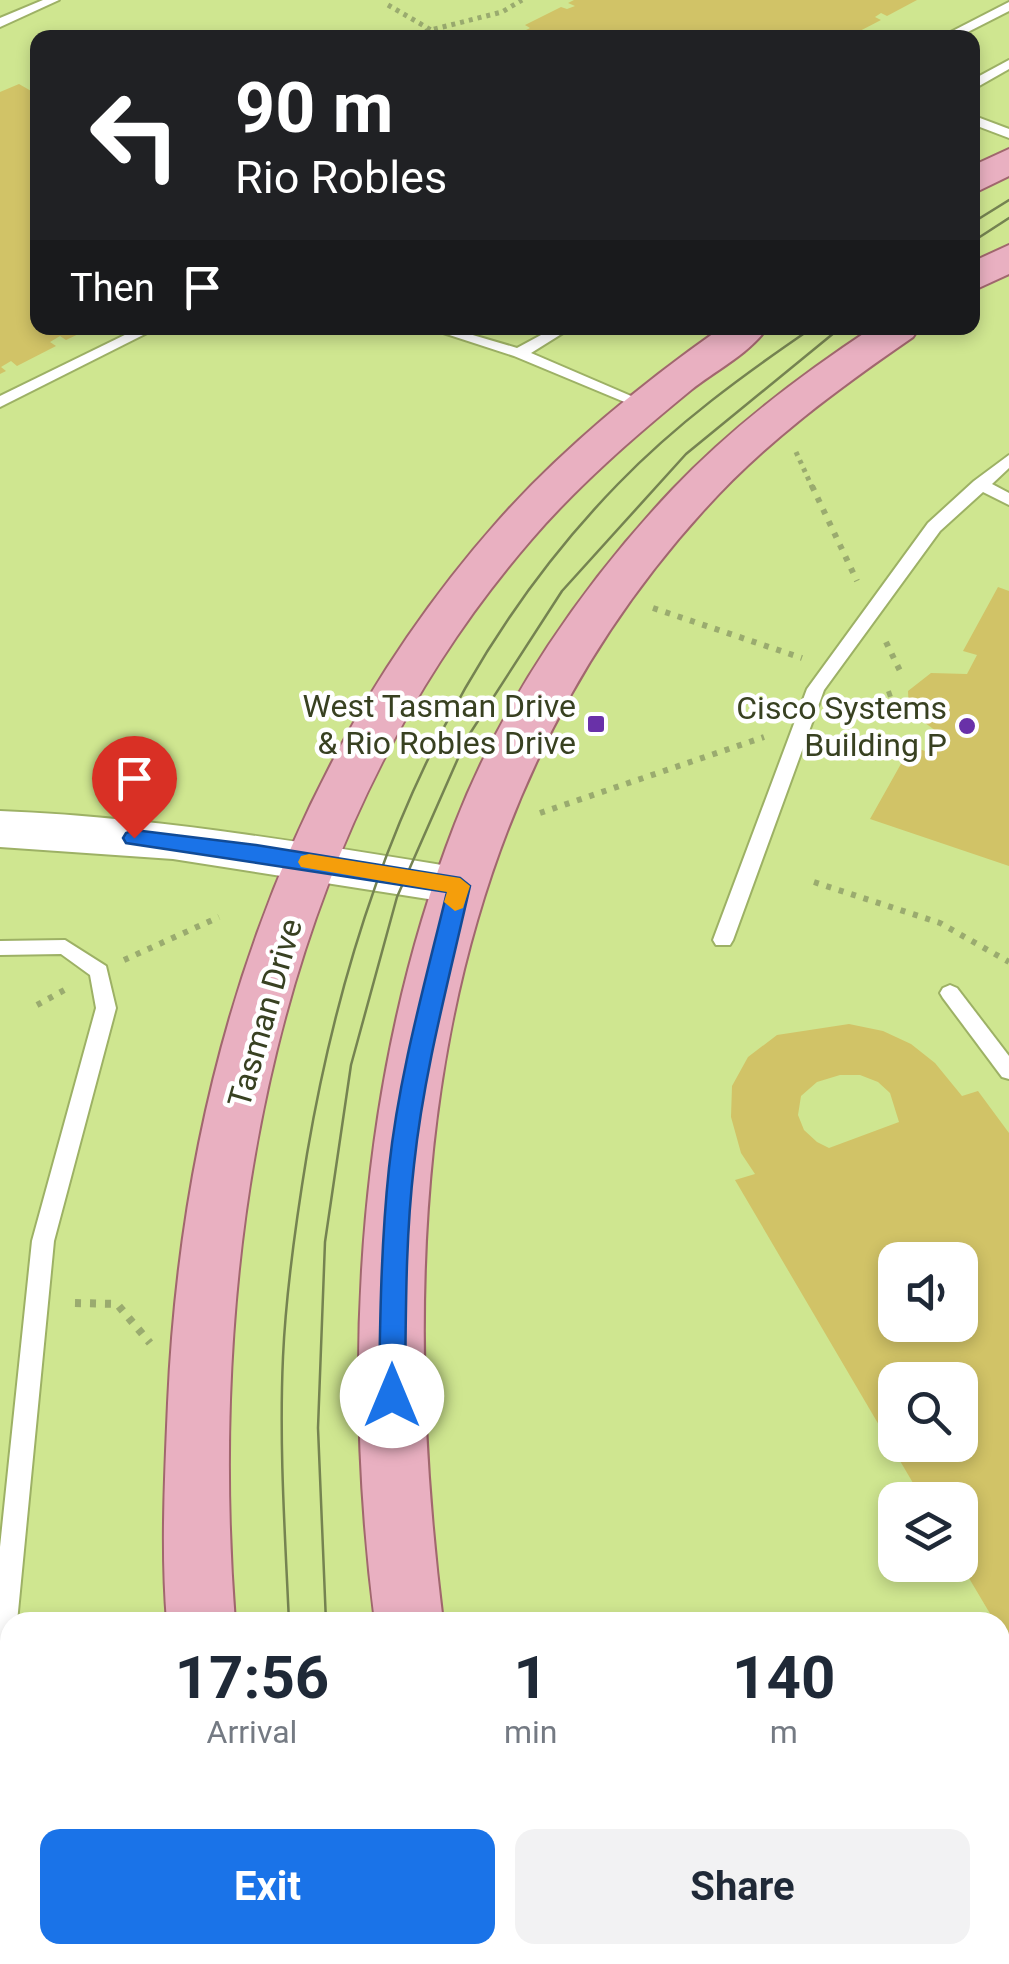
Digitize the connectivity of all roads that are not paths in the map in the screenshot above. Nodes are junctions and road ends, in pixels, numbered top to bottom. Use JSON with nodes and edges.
{"nodes":[{"id":1,"x":54,"y":0,"type":"edge"},
{"id":2,"x":1009,"y":6,"type":"edge"},
{"id":3,"x":0,"y":23,"type":"edge"},
{"id":4,"x":958,"y":30,"type":"edge"},
{"id":5,"x":1009,"y":64,"type":"edge"},
{"id":6,"x":980,"y":81,"type":"edge"},
{"id":7,"x":980,"y":122,"type":"edge"},
{"id":8,"x":1009,"y":134,"type":"edge"},
{"id":9,"x":1009,"y":160,"type":"edge"},
{"id":10,"x":980,"y":179,"type":"edge"},
{"id":11,"x":1009,"y":257,"type":"edge"},
{"id":12,"x":980,"y":275,"type":"edge"},
{"id":13,"x":136,"y":335,"type":"edge"},
{"id":14,"x":459,"y":335,"type":"edge"},
{"id":15,"x":551,"y":335,"type":"edge"},
{"id":16,"x":738,"y":335,"type":"edge"},
{"id":17,"x":889,"y":335,"type":"edge"},
{"id":18,"x":519,"y":353,"type":"junction"},
{"id":19,"x":0,"y":402,"type":"edge"},
{"id":20,"x":644,"y":405,"type":"junction"},
{"id":21,"x":1009,"y":460,"type":"edge"},
{"id":22,"x":980,"y":484,"type":"junction"},
{"id":23,"x":1009,"y":500,"type":"edge"},
{"id":24,"x":0,"y":828,"type":"edge"},
{"id":25,"x":314,"y":863,"type":"junction"},
{"id":26,"x":460,"y":886,"type":"junction"},
{"id":27,"x":723,"y":940,"type":"dead end"},
{"id":28,"x":0,"y":948,"type":"edge"},
{"id":29,"x":950,"y":993,"type":"dead end"},
{"id":30,"x":1009,"y":1072,"type":"edge"},
{"id":31,"x":6,"y":1612,"type":"edge"},
{"id":32,"x":201,"y":1612,"type":"edge"},
{"id":33,"x":408,"y":1612,"type":"edge"}],
"edges":[{"from":1,"to":3,"type":"lane"},
{"from":2,"to":4,"type":"lane"},
{"from":5,"to":6,"type":"lane"},
{"from":7,"to":8,"type":"lane"},
{"from":9,"to":10,"type":"main road"},
{"from":11,"to":12,"type":"main road"},
{"from":13,"to":19,"type":"lane"},
{"from":14,"to":18,"type":"lane"},
{"from":15,"to":18,"type":"lane"},
{"from":16,"to":20,"type":"main road","name":"Tasman Drive"},
{"from":17,"to":26,"type":"main road"},
{"from":18,"to":20,"type":"lane"},
{"from":20,"to":25,"type":"main road","name":"Tasman Drive"},
{"from":21,"to":22,"type":"lane"},
{"from":22,"to":23,"type":"lane"},
{"from":22,"to":27,"type":"lane"},
{"from":24,"to":25,"type":"street"},
{"from":25,"to":26,"type":"street"},
{"from":25,"to":32,"type":"main road","name":"Tasman Drive"},
{"from":26,"to":33,"type":"main road"},
{"from":28,"to":31,"type":"lane"},
{"from":29,"to":30,"type":"lane"}]}
